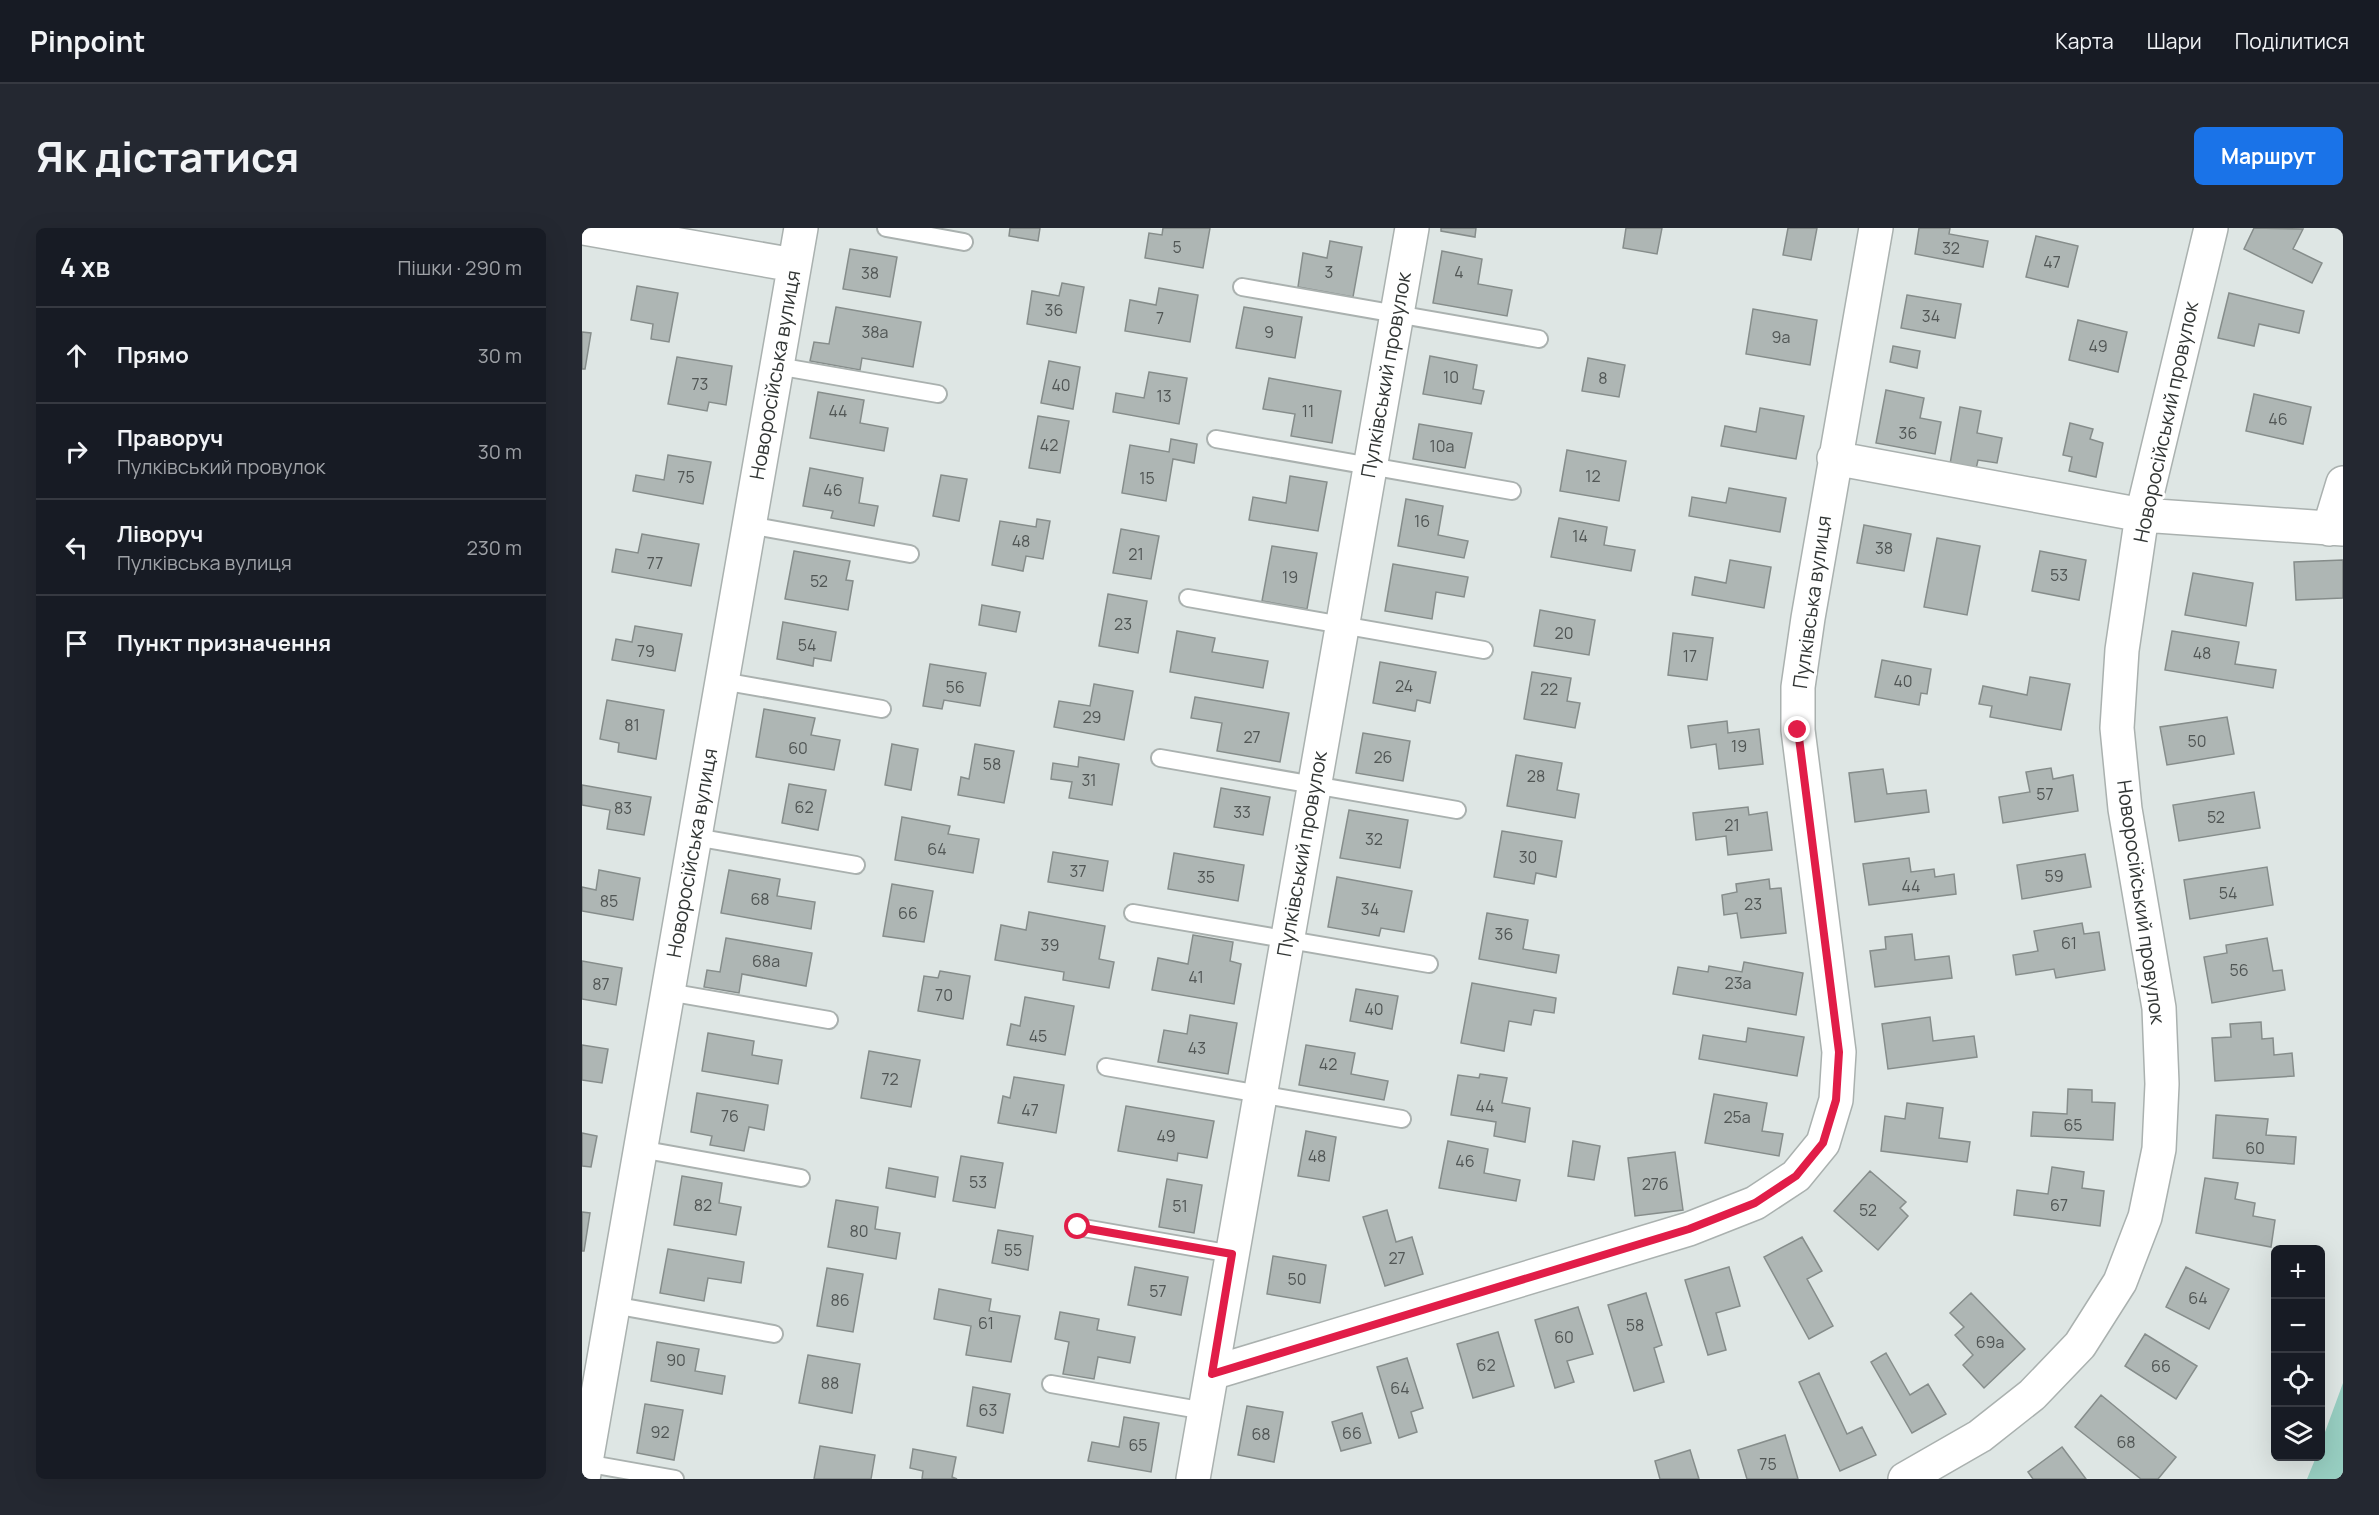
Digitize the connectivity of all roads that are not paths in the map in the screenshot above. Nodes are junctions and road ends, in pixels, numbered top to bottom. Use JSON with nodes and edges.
{"nodes":[{"id":1,"x":583,"y":228,"type":"edge"},
{"id":2,"x":801,"y":228,"type":"edge"},
{"id":3,"x":886,"y":228,"type":"edge"},
{"id":4,"x":1412,"y":228,"type":"edge"},
{"id":5,"x":1876,"y":228,"type":"edge"},
{"id":6,"x":2211,"y":228,"type":"edge"},
{"id":7,"x":964,"y":242,"type":"dead end"},
{"id":8,"x":795,"y":266,"type":"junction"},
{"id":9,"x":1242,"y":287,"type":"dead end"},
{"id":10,"x":1397,"y":314,"type":"junction"},
{"id":11,"x":1539,"y":339,"type":"dead end"},
{"id":12,"x":777,"y":366,"type":"junction"},
{"id":13,"x":938,"y":394,"type":"dead end"},
{"id":14,"x":1216,"y":439,"type":"dead end"},
{"id":15,"x":1834,"y":458,"type":"junction"},
{"id":16,"x":1370,"y":466,"type":"junction"},
{"id":17,"x":2343,"y":483,"type":"edge"},
{"id":18,"x":1512,"y":491,"type":"dead end"},
{"id":19,"x":2142,"y":515,"type":"junction"},
{"id":20,"x":749,"y":525,"type":"junction"},
{"id":21,"x":2336,"y":529,"type":"edge"},
{"id":22,"x":910,"y":554,"type":"dead end"},
{"id":23,"x":1188,"y":598,"type":"dead end"},
{"id":24,"x":1342,"y":625,"type":"junction"},
{"id":25,"x":1484,"y":650,"type":"dead end"},
{"id":26,"x":722,"y":681,"type":"junction"},
{"id":27,"x":882,"y":709,"type":"dead end"},
{"id":28,"x":1160,"y":758,"type":"dead end"},
{"id":29,"x":1315,"y":785,"type":"junction"},
{"id":30,"x":1457,"y":810,"type":"dead end"},
{"id":31,"x":695,"y":837,"type":"junction"},
{"id":32,"x":856,"y":865,"type":"dead end"},
{"id":33,"x":1133,"y":913,"type":"dead end"},
{"id":34,"x":1287,"y":940,"type":"junction"},
{"id":35,"x":1429,"y":964,"type":"dead end"},
{"id":36,"x":668,"y":992,"type":"junction"},
{"id":37,"x":829,"y":1020,"type":"dead end"},
{"id":38,"x":1106,"y":1067,"type":"dead end"},
{"id":39,"x":1260,"y":1095,"type":"junction"},
{"id":40,"x":1402,"y":1119,"type":"dead end"},
{"id":41,"x":640,"y":1149,"type":"junction"},
{"id":42,"x":801,"y":1178,"type":"dead end"},
{"id":43,"x":1078,"y":1227,"type":"dead end"},
{"id":44,"x":1232,"y":1254,"type":"junction"},
{"id":45,"x":613,"y":1305,"type":"junction"},
{"id":46,"x":774,"y":1334,"type":"dead end"},
{"id":47,"x":1212,"y":1374,"type":"junction"},
{"id":48,"x":1051,"y":1384,"type":"dead end"},
{"id":49,"x":1205,"y":1412,"type":"junction"},
{"id":50,"x":584,"y":1471,"type":"edge"},
{"id":51,"x":675,"y":1479,"type":"edge"},
{"id":52,"x":1193,"y":1479,"type":"edge"},
{"id":53,"x":1905,"y":1479,"type":"edge"}],
"edges":[{"from":1,"to":8,"type":"street"},
{"from":2,"to":8,"type":"street","name":"Новоросійська вулиця"},
{"from":3,"to":7,"type":"lane"},
{"from":4,"to":10,"type":"street","name":"Пулківський провулок"},
{"from":5,"to":15,"type":"street","name":"Пулківська вулиця"},
{"from":6,"to":19,"type":"street","name":"Новоросійський провулок"},
{"from":8,"to":12,"type":"street","name":"Новоросійська вулиця"},
{"from":9,"to":10,"type":"lane"},
{"from":10,"to":11,"type":"lane"},
{"from":10,"to":16,"type":"street","name":"Пулківський провулок"},
{"from":12,"to":13,"type":"lane"},
{"from":12,"to":20,"type":"street","name":"Новоросійська вулиця"},
{"from":14,"to":16,"type":"lane"},
{"from":15,"to":19,"type":"street"},
{"from":15,"to":47,"type":"street","name":"Пулківська вулиця"},
{"from":16,"to":18,"type":"lane"},
{"from":16,"to":24,"type":"street","name":"Пулківський провулок"},
{"from":17,"to":21,"type":"street"},
{"from":19,"to":21,"type":"street"},
{"from":19,"to":53,"type":"street","name":"Новоросійський провулок"},
{"from":20,"to":22,"type":"lane"},
{"from":20,"to":26,"type":"street","name":"Новоросійська вулиця"},
{"from":23,"to":24,"type":"lane"},
{"from":24,"to":25,"type":"lane"},
{"from":24,"to":29,"type":"street","name":"Пулківський провулок"},
{"from":26,"to":27,"type":"lane"},
{"from":26,"to":31,"type":"street","name":"Новоросійська вулиця"},
{"from":28,"to":29,"type":"lane"},
{"from":29,"to":30,"type":"lane"},
{"from":29,"to":34,"type":"street","name":"Пулківський провулок"},
{"from":31,"to":32,"type":"lane"},
{"from":31,"to":36,"type":"street","name":"Новоросійська вулиця"},
{"from":33,"to":34,"type":"lane"},
{"from":34,"to":35,"type":"lane"},
{"from":34,"to":39,"type":"street","name":"Пулківський провулок"},
{"from":36,"to":37,"type":"lane"},
{"from":36,"to":41,"type":"street","name":"Новоросійська вулиця"},
{"from":38,"to":39,"type":"lane"},
{"from":39,"to":40,"type":"lane"},
{"from":39,"to":44,"type":"street","name":"Пулківський провулок"},
{"from":41,"to":42,"type":"lane"},
{"from":41,"to":45,"type":"street","name":"Новоросійська вулиця"},
{"from":43,"to":44,"type":"lane"},
{"from":44,"to":47,"type":"street","name":"Пулківський провулок"},
{"from":45,"to":46,"type":"lane"},
{"from":45,"to":50,"type":"street","name":"Новоросійська вулиця"},
{"from":47,"to":49,"type":"street","name":"Пулківський провулок"},
{"from":48,"to":49,"type":"lane"},
{"from":49,"to":52,"type":"street","name":"Пулківський провулок"},
{"from":50,"to":51,"type":"lane"}]}
